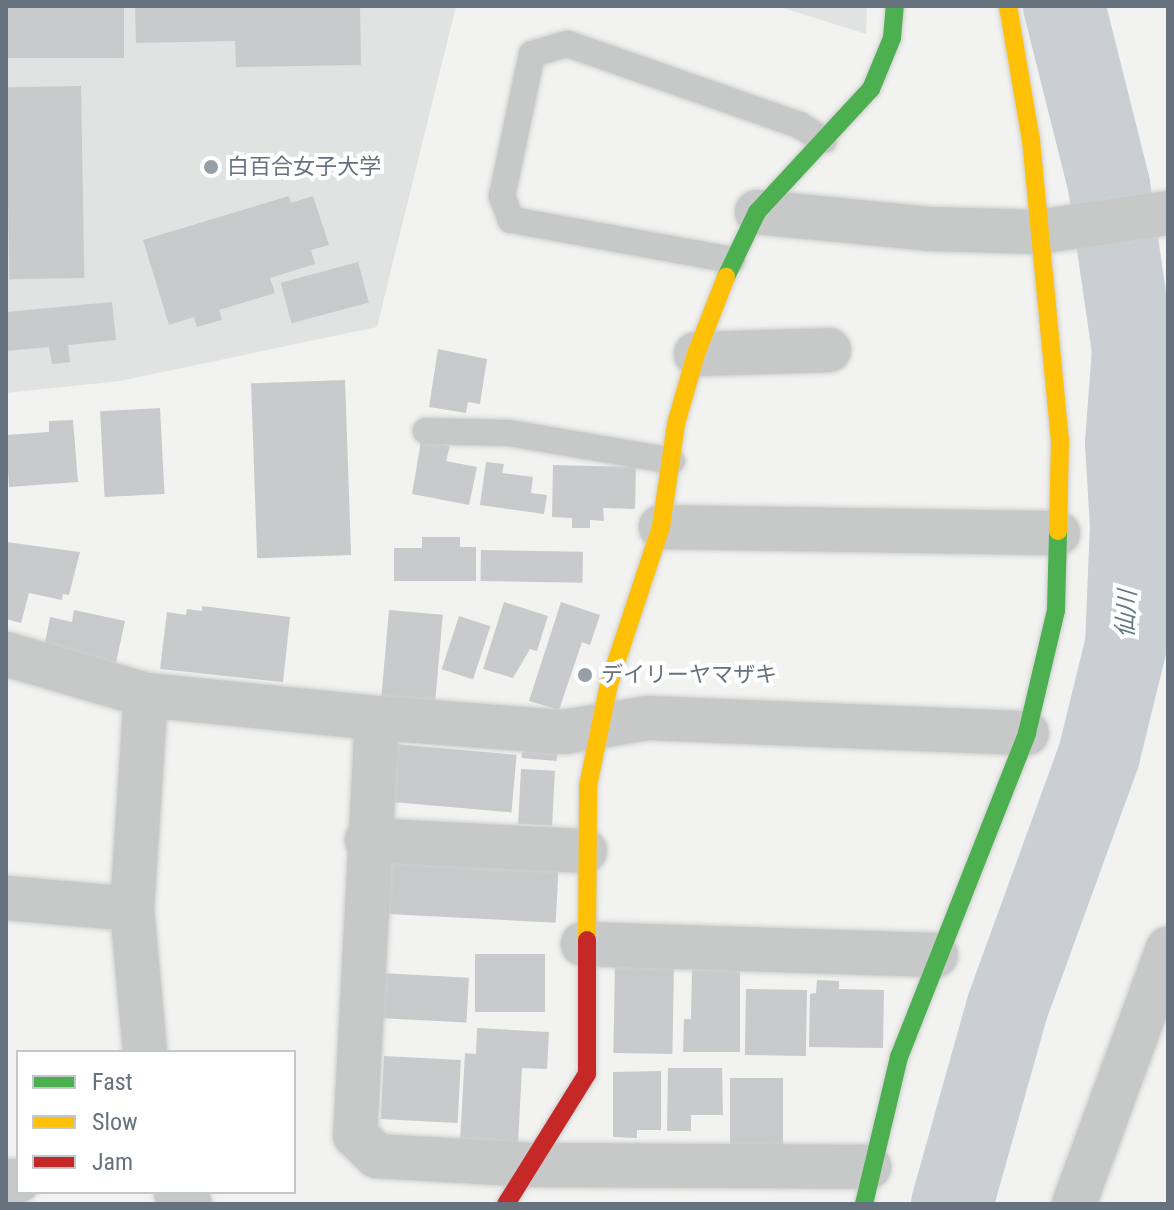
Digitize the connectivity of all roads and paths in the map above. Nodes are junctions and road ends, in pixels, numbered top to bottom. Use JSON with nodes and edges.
{"nodes":[{"id":1,"x":895,"y":6,"type":"edge"},
{"id":2,"x":1008,"y":6,"type":"edge"},
{"id":3,"x":824,"y":140,"type":"junction"},
{"id":4,"x":757,"y":212,"type":"junction"},
{"id":5,"x":1157,"y":213,"type":"edge"},
{"id":6,"x":1052,"y":230,"type":"junction"},
{"id":7,"x":732,"y":260,"type":"junction"},
{"id":8,"x":829,"y":350,"type":"dead end"},
{"id":9,"x":696,"y":354,"type":"junction"},
{"id":10,"x":426,"y":431,"type":"dead end"},
{"id":11,"x":672,"y":461,"type":"junction"},
{"id":12,"x":661,"y":527,"type":"junction"},
{"id":13,"x":1058,"y":533,"type":"junction"},
{"id":14,"x":6,"y":654,"type":"edge"},
{"id":15,"x":146,"y":695,"type":"junction"},
{"id":16,"x":377,"y":718,"type":"junction"},
{"id":17,"x":599,"y":727,"type":"junction"},
{"id":18,"x":1027,"y":733,"type":"junction"},
{"id":19,"x":367,"y":840,"type":"junction"},
{"id":20,"x":585,"y":851,"type":"junction"},
{"id":21,"x":6,"y":898,"type":"edge"},
{"id":22,"x":132,"y":909,"type":"junction"},
{"id":23,"x":583,"y":944,"type":"junction"},
{"id":24,"x":1168,"y":949,"type":"edge"},
{"id":25,"x":936,"y":955,"type":"junction"},
{"id":26,"x":145,"y":1050,"type":"edge"},
{"id":27,"x":533,"y":1165,"type":"junction"},
{"id":28,"x":866,"y":1186,"type":"edge"},
{"id":29,"x":506,"y":1204,"type":"edge"},
{"id":30,"x":1074,"y":1204,"type":"edge"}],
"edges":[{"from":1,"to":3,"type":"street"},
{"from":2,"to":6,"type":"street"},
{"from":3,"to":4,"type":"street"},
{"from":3,"to":7,"type":"lane"},
{"from":4,"to":6,"type":"street"},
{"from":4,"to":7,"type":"street"},
{"from":5,"to":6,"type":"street"},
{"from":6,"to":13,"type":"street"},
{"from":7,"to":9,"type":"street"},
{"from":8,"to":9,"type":"street"},
{"from":9,"to":11,"type":"street"},
{"from":10,"to":11,"type":"lane"},
{"from":11,"to":12,"type":"street"},
{"from":12,"to":13,"type":"street"},
{"from":12,"to":17,"type":"street"},
{"from":13,"to":18,"type":"street"},
{"from":14,"to":15,"type":"street"},
{"from":15,"to":16,"type":"street"},
{"from":15,"to":22,"type":"street"},
{"from":16,"to":17,"type":"street"},
{"from":16,"to":19,"type":"street"},
{"from":17,"to":18,"type":"street"},
{"from":17,"to":20,"type":"street"},
{"from":18,"to":25,"type":"street"},
{"from":19,"to":20,"type":"street"},
{"from":19,"to":27,"type":"street"},
{"from":20,"to":23,"type":"street"},
{"from":21,"to":22,"type":"street"},
{"from":22,"to":26,"type":"street"},
{"from":23,"to":25,"type":"street"},
{"from":23,"to":27,"type":"street"},
{"from":24,"to":30,"type":"street"},
{"from":25,"to":28,"type":"street"},
{"from":27,"to":28,"type":"street"},
{"from":27,"to":29,"type":"street"}]}
